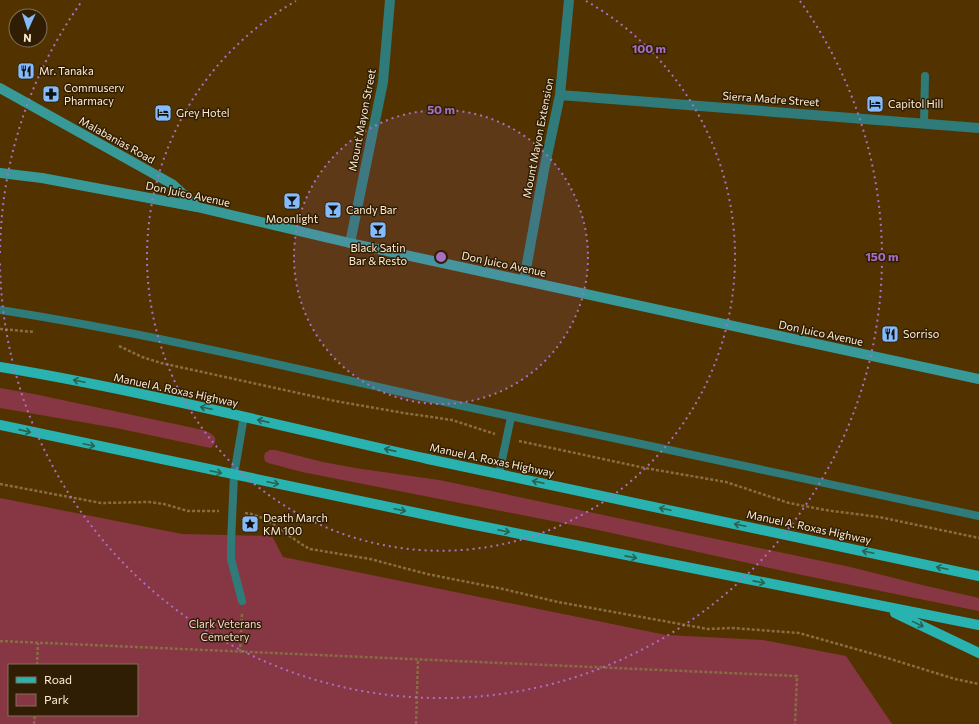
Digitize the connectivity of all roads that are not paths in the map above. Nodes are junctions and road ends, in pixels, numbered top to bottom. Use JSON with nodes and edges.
{"nodes":[{"id":1,"x":390,"y":0,"type":"edge"},
{"id":2,"x":569,"y":0,"type":"edge"},
{"id":3,"x":925,"y":76,"type":"dead end"},
{"id":4,"x":0,"y":88,"type":"edge"},
{"id":5,"x":560,"y":95,"type":"junction"},
{"id":6,"x":924,"y":123,"type":"junction"},
{"id":7,"x":979,"y":128,"type":"edge"},
{"id":8,"x":0,"y":173,"type":"edge"},
{"id":9,"x":197,"y":207,"type":"junction"},
{"id":10,"x":350,"y":243,"type":"junction"},
{"id":11,"x":524,"y":280,"type":"junction"},
{"id":12,"x":0,"y":310,"type":"edge"},
{"id":13,"x":0,"y":367,"type":"edge"},
{"id":14,"x":979,"y":379,"type":"edge"},
{"id":15,"x":244,"y":416,"type":"junction"},
{"id":16,"x":510,"y":417,"type":"junction"},
{"id":17,"x":0,"y":425,"type":"edge"},
{"id":18,"x":499,"y":474,"type":"junction"},
{"id":19,"x":234,"y":476,"type":"junction"},
{"id":20,"x":979,"y":516,"type":"edge"},
{"id":21,"x":979,"y":576,"type":"edge"},
{"id":22,"x":242,"y":601,"type":"road end"},
{"id":23,"x":883,"y":607,"type":"junction"},
{"id":24,"x":979,"y":625,"type":"edge"},
{"id":25,"x":979,"y":653,"type":"edge"}],
"edges":[{"from":1,"to":10,"type":"street","name":"Mount Mayon Street"},
{"from":2,"to":5,"type":"street","name":"Mount Mayon Extension"},
{"from":3,"to":6,"type":"lane"},
{"from":4,"to":9,"type":"main road","name":"Malabanias Road"},
{"from":5,"to":6,"type":"street","name":"Sierra Madre Street"},
{"from":5,"to":11,"type":"street","name":"Mount Mayon Extension"},
{"from":6,"to":7,"type":"street","name":"Sierra Madre Street"},
{"from":8,"to":9,"type":"main road","name":"Don Juico Avenue"},
{"from":9,"to":10,"type":"main road","name":"Don Juico Avenue"},
{"from":10,"to":11,"type":"main road","name":"Don Juico Avenue"},
{"from":11,"to":14,"type":"main road","name":"Don Juico Avenue"},
{"from":12,"to":16,"type":"lane"},
{"from":15,"to":13,"type":"main road","name":"Manuel A. Roxas Highway","one_way":true},
{"from":18,"to":15,"type":"main road","name":"Manuel A. Roxas Highway","one_way":true},
{"from":15,"to":19,"type":"lane"},
{"from":16,"to":18,"type":"lane"},
{"from":16,"to":20,"type":"lane"},
{"from":17,"to":19,"type":"main road","one_way":true},
{"from":21,"to":18,"type":"main road","name":"Manuel A. Roxas Highway","one_way":true},
{"from":19,"to":22,"type":"lane"},
{"from":19,"to":23,"type":"main road","one_way":true},
{"from":23,"to":24,"type":"main road"},
{"from":23,"to":25,"type":"main road","one_way":true}]}
